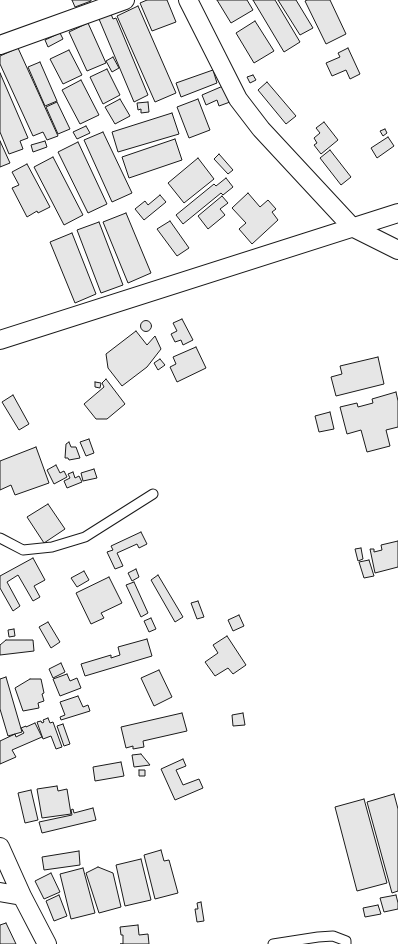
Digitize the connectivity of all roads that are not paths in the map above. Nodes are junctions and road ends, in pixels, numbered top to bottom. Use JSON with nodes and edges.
{"nodes":[{"id":1,"x":125,"y":0,"type":"edge"},
{"id":2,"x":188,"y":0,"type":"edge"},
{"id":3,"x":0,"y":46,"type":"edge"},
{"id":4,"x":398,"y":213,"type":"edge"},
{"id":5,"x":352,"y":227,"type":"junction"},
{"id":6,"x":398,"y":250,"type":"edge"},
{"id":7,"x":0,"y":340,"type":"edge"},
{"id":8,"x":153,"y":494,"type":"dead end"},
{"id":9,"x":0,"y":538,"type":"edge"},
{"id":10,"x":0,"y":847,"type":"edge"},
{"id":11,"x":0,"y":892,"type":"edge"},
{"id":12,"x":22,"y":896,"type":"junction"},
{"id":13,"x":47,"y":944,"type":"edge"},
{"id":14,"x":273,"y":944,"type":"edge"},
{"id":15,"x":346,"y":944,"type":"edge"}],
"edges":[{"from":1,"to":3,"type":"street"},
{"from":2,"to":5,"type":"street"},
{"from":4,"to":5,"type":"street"},
{"from":5,"to":6,"type":"street"},
{"from":5,"to":7,"type":"street"},
{"from":8,"to":9,"type":"lane"},
{"from":10,"to":12,"type":"street"},
{"from":11,"to":12,"type":"street"},
{"from":12,"to":13,"type":"street"},
{"from":14,"to":15,"type":"lane"}]}
